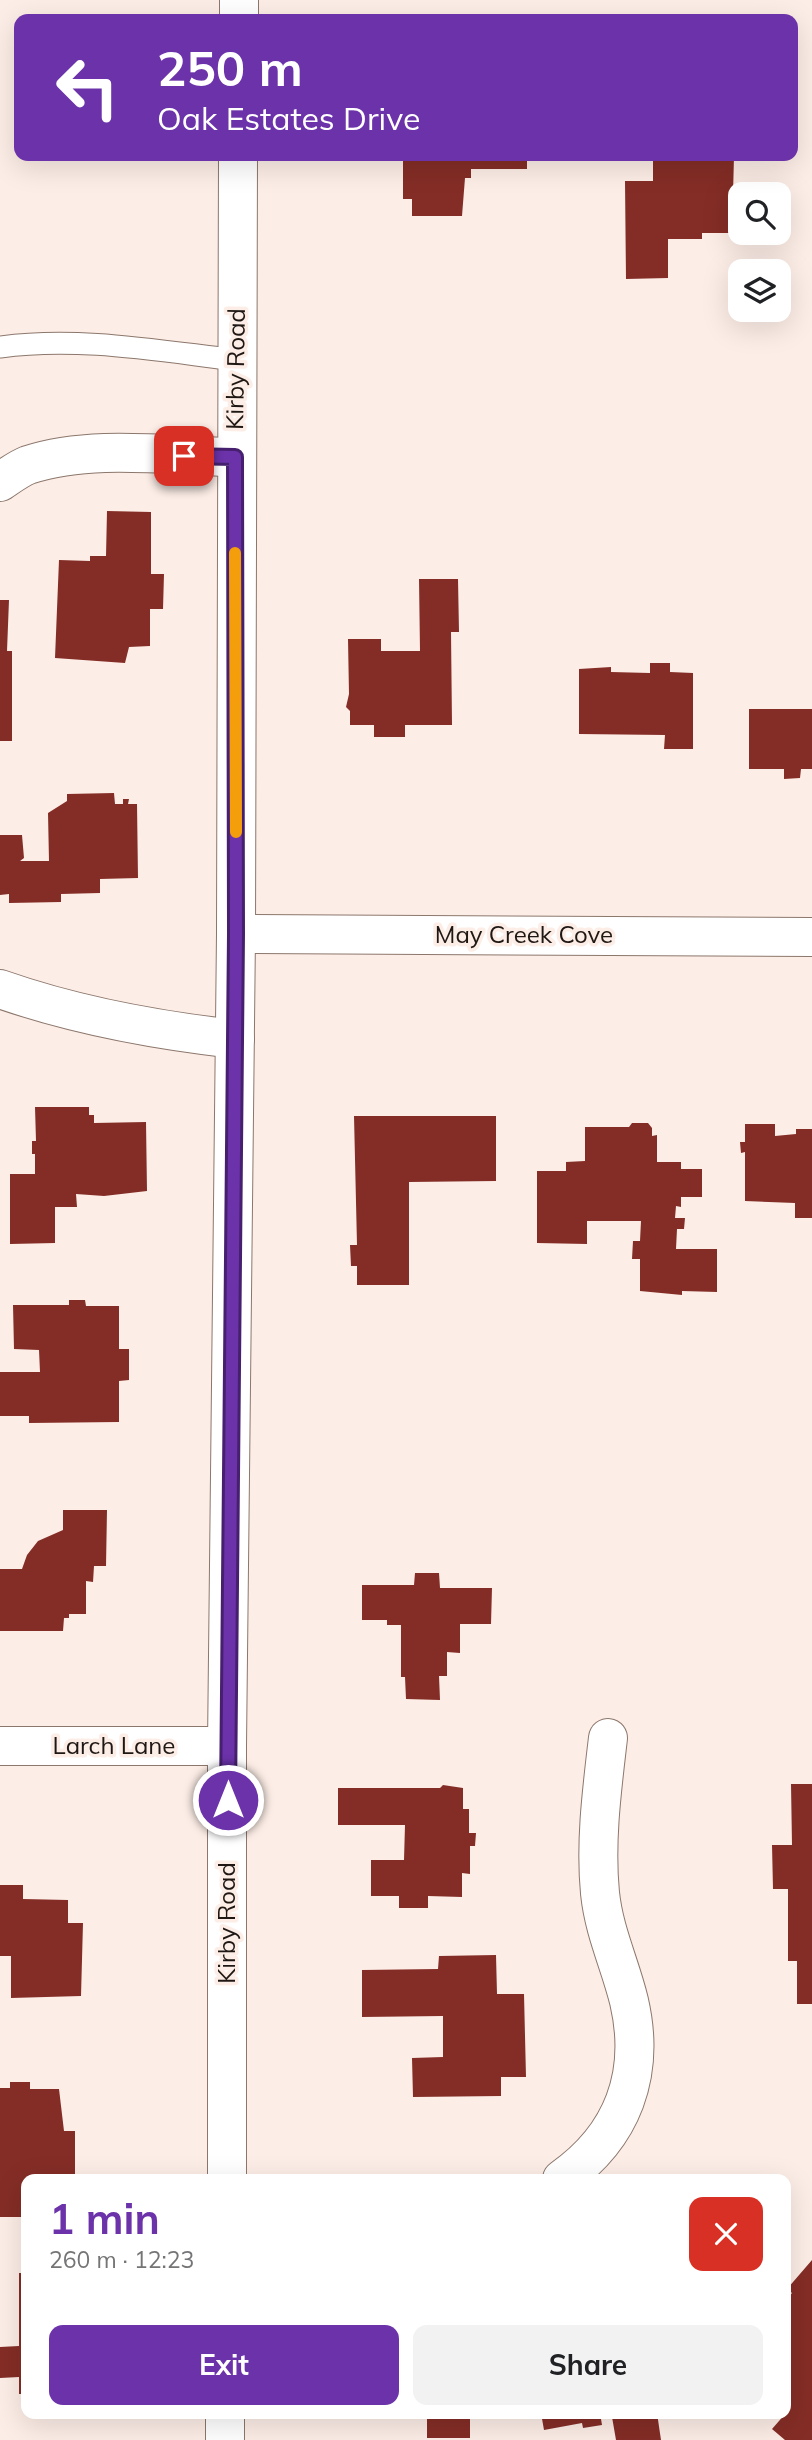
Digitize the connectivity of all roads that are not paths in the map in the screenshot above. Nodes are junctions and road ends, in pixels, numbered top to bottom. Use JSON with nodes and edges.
{"nodes":[{"id":1,"x":238,"y":161,"type":"edge"},
{"id":2,"x":0,"y":347,"type":"edge"},
{"id":3,"x":237,"y":360,"type":"junction"},
{"id":4,"x":235,"y":457,"type":"junction"},
{"id":5,"x":0,"y":482,"type":"edge"},
{"id":6,"x":236,"y":933,"type":"junction"},
{"id":7,"x":812,"y":937,"type":"edge"},
{"id":8,"x":0,"y":989,"type":"edge"},
{"id":9,"x":235,"y":1039,"type":"junction"},
{"id":10,"x":608,"y":1738,"type":"dead end"},
{"id":11,"x":0,"y":1746,"type":"edge"},
{"id":12,"x":228,"y":1746,"type":"junction"},
{"id":13,"x":227,"y":2174,"type":"edge"},
{"id":14,"x":569,"y":2174,"type":"edge"},
{"id":15,"x":225,"y":2419,"type":"edge"},
{"id":16,"x":225,"y":2440,"type":"edge"}],
"edges":[{"from":1,"to":3,"type":"street","name":"Kirby Road"},
{"from":2,"to":3,"type":"lane"},
{"from":3,"to":4,"type":"street","name":"Kirby Road"},
{"from":4,"to":5,"type":"street"},
{"from":4,"to":6,"type":"street","name":"Kirby Road"},
{"from":6,"to":7,"type":"street","name":"May Creek Cove"},
{"from":6,"to":9,"type":"street","name":"Kirby Road"},
{"from":8,"to":9,"type":"street"},
{"from":9,"to":12,"type":"street","name":"Kirby Road"},
{"from":10,"to":14,"type":"street"},
{"from":11,"to":12,"type":"street","name":"Larch Lane"},
{"from":12,"to":13,"type":"street","name":"Kirby Road"},
{"from":15,"to":16,"type":"street"}]}
